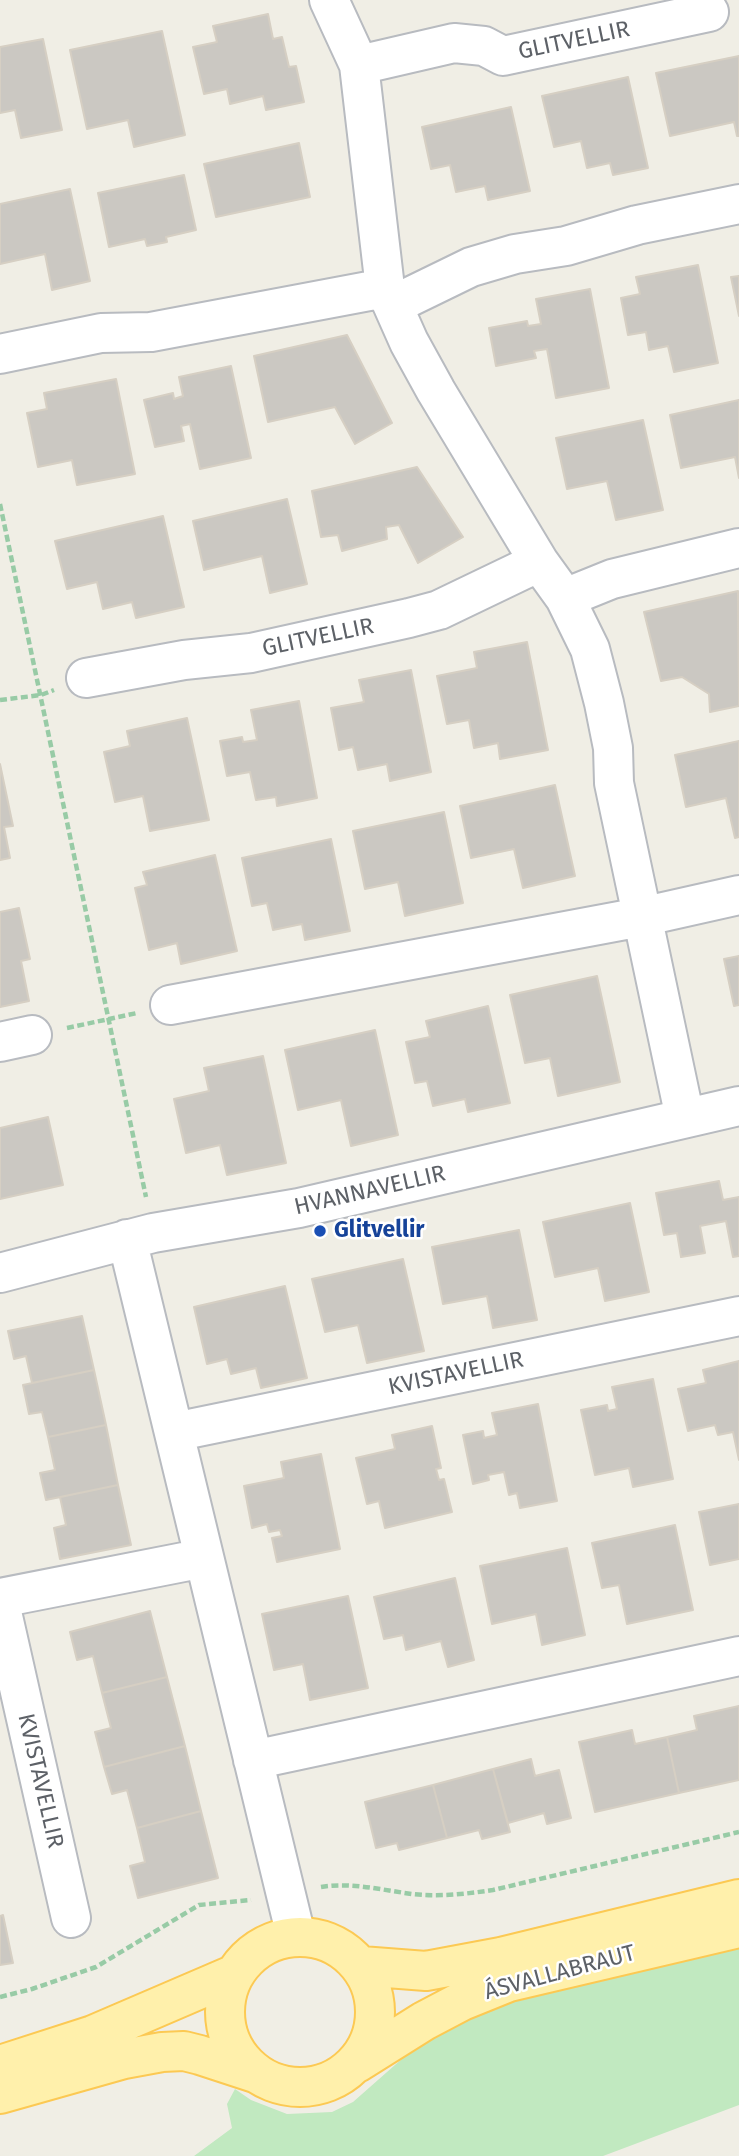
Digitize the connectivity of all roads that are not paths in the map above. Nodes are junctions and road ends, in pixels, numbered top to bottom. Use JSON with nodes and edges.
{"nodes":[{"id":1,"x":329,"y":0,"type":"edge"},
{"id":2,"x":709,"y":12,"type":"dead end"},
{"id":3,"x":359,"y":65,"type":"junction"},
{"id":4,"x":739,"y":204,"type":"edge"},
{"id":5,"x":389,"y":297,"type":"junction"},
{"id":6,"x":0,"y":354,"type":"edge"},
{"id":7,"x":739,"y":548,"type":"edge"},
{"id":8,"x":539,"y":562,"type":"junction"},
{"id":9,"x":565,"y":598,"type":"junction"},
{"id":10,"x":86,"y":678,"type":"road end"},
{"id":11,"x":739,"y":895,"type":"edge"},
{"id":12,"x":641,"y":917,"type":"junction"},
{"id":13,"x":170,"y":1005,"type":"road end"},
{"id":14,"x":739,"y":1106,"type":"edge"},
{"id":15,"x":685,"y":1118,"type":"junction"},
{"id":16,"x":140,"y":1236,"type":"junction"},
{"id":17,"x":0,"y":1273,"type":"edge"},
{"id":18,"x":739,"y":1316,"type":"edge"},
{"id":19,"x":174,"y":1432,"type":"junction"},
{"id":20,"x":204,"y":1558,"type":"junction"},
{"id":21,"x":0,"y":1601,"type":"edge"},
{"id":22,"x":739,"y":1656,"type":"edge"},
{"id":23,"x":253,"y":1760,"type":"junction"},
{"id":24,"x":739,"y":1899,"type":"edge"},
{"id":25,"x":71,"y":1919,"type":"dead end"},
{"id":26,"x":739,"y":1928,"type":"edge"},
{"id":27,"x":296,"y":1936,"type":"junction"},
{"id":28,"x":360,"y":1966,"type":"junction"},
{"id":29,"x":235,"y":1973,"type":"junction"},
{"id":30,"x":355,"y":2064,"type":"junction"},
{"id":31,"x":0,"y":2065,"type":"edge"},
{"id":32,"x":255,"y":2073,"type":"junction"},
{"id":33,"x":0,"y":2094,"type":"edge"}],
"edges":[{"from":1,"to":3,"type":"street"},
{"from":2,"to":3,"type":"street","name":"GLITVELLIR"},
{"from":3,"to":5,"type":"street"},
{"from":4,"to":5,"type":"street"},
{"from":5,"to":6,"type":"street"},
{"from":5,"to":8,"type":"street"},
{"from":7,"to":9,"type":"street"},
{"from":8,"to":9,"type":"street"},
{"from":8,"to":10,"type":"street","name":"GLITVELLIR"},
{"from":9,"to":12,"type":"street"},
{"from":11,"to":12,"type":"street"},
{"from":12,"to":13,"type":"street"},
{"from":12,"to":15,"type":"street"},
{"from":14,"to":15,"type":"street","name":"HVANNAVELLIR"},
{"from":15,"to":16,"type":"street","name":"HVANNAVELLIR"},
{"from":16,"to":17,"type":"street","name":"HVANNAVELLIR"},
{"from":16,"to":19,"type":"street"},
{"from":18,"to":19,"type":"street","name":"KVISTAVELLIR"},
{"from":19,"to":20,"type":"street"},
{"from":20,"to":21,"type":"street","name":"KVISTAVELLIR"},
{"from":20,"to":23,"type":"street"},
{"from":21,"to":25,"type":"street","name":"KVISTAVELLIR"},
{"from":22,"to":23,"type":"street"},
{"from":23,"to":27,"type":"street"},
{"from":24,"to":28,"type":"main road","name":"ÁSVALLABRAUT"},
{"from":26,"to":30,"type":"main road","name":"ÁSVALLABRAUT"},
{"from":27,"to":28,"type":"main road"},
{"from":27,"to":29,"type":"main road"},
{"from":28,"to":30,"type":"main road"},
{"from":29,"to":31,"type":"main road"},
{"from":29,"to":32,"type":"main road"},
{"from":30,"to":32,"type":"main road"},
{"from":32,"to":33,"type":"main road"}]}
